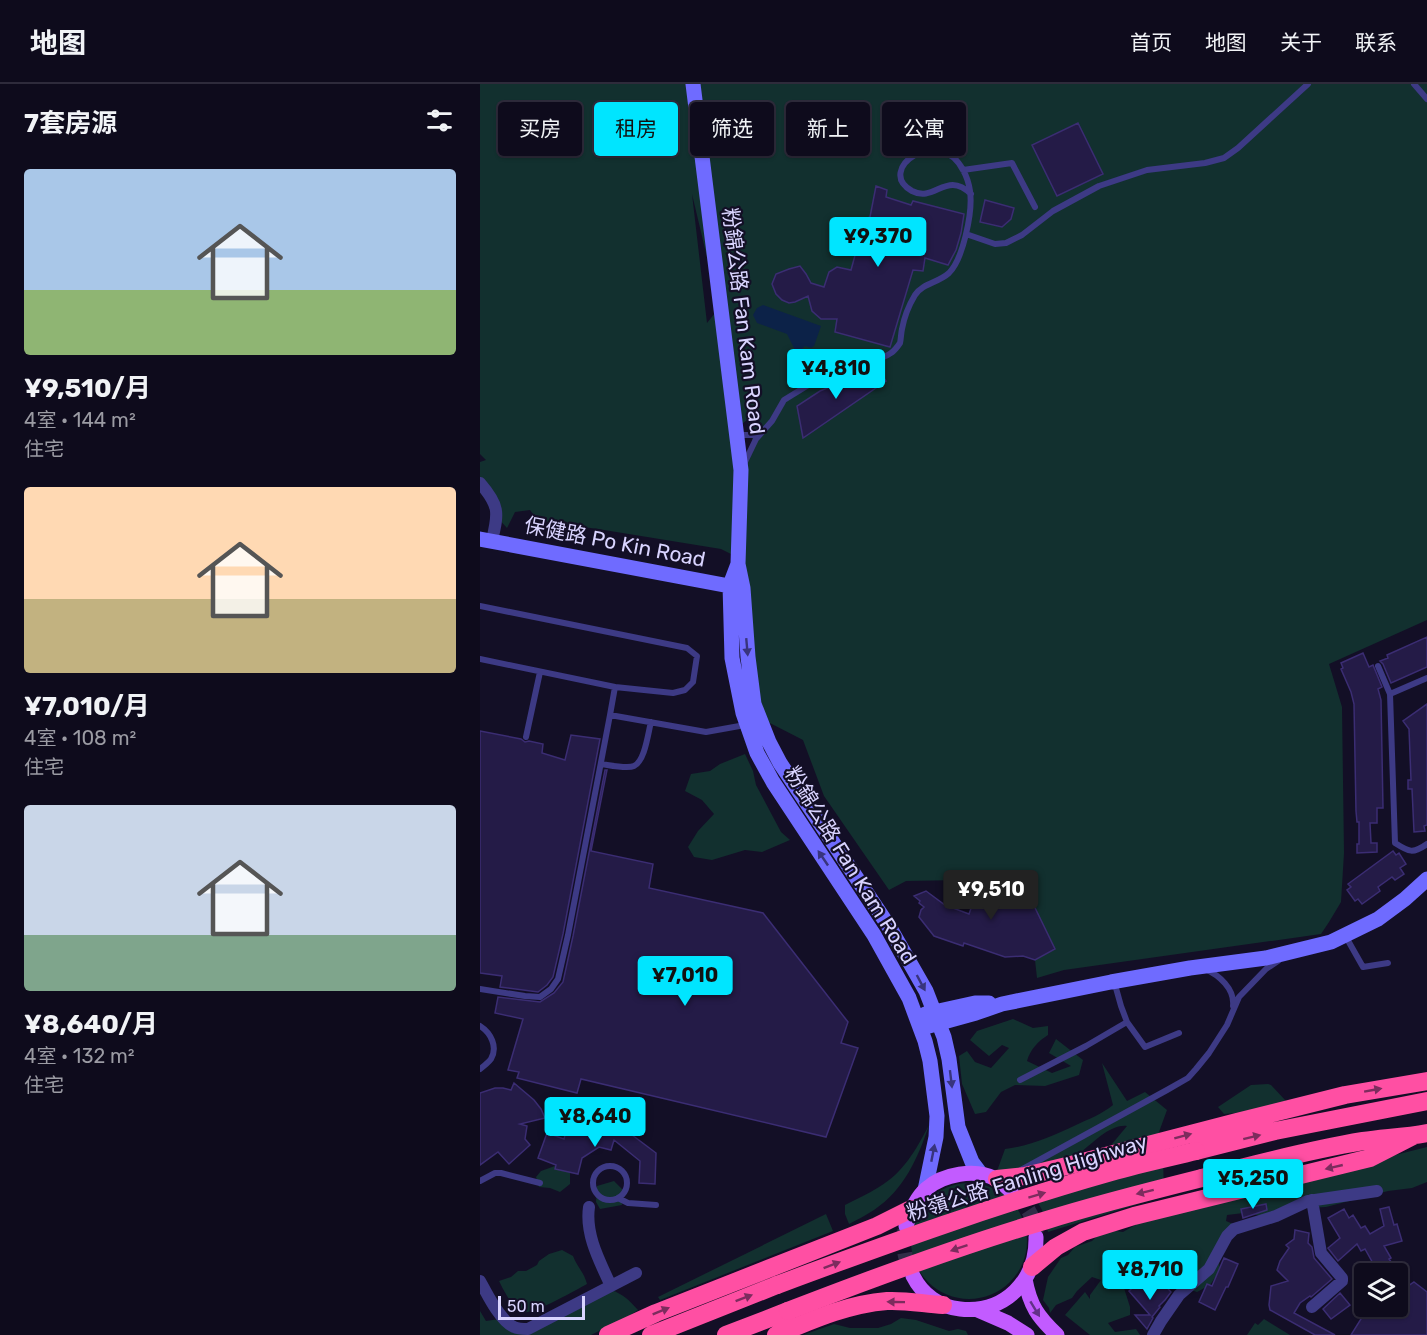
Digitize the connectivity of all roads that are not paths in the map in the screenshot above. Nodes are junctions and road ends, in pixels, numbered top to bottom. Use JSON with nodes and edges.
{"nodes":[{"id":1,"x":693,"y":84,"type":"edge"},
{"id":2,"x":1308,"y":84,"type":"edge"},
{"id":3,"x":1414,"y":84,"type":"edge"},
{"id":4,"x":1427,"y":99,"type":"edge"},
{"id":5,"x":963,"y":170,"type":"junction"},
{"id":6,"x":971,"y":194,"type":"junction"},
{"id":7,"x":1035,"y":207,"type":"dead end"},
{"id":8,"x":966,"y":234,"type":"junction"},
{"id":9,"x":857,"y":364,"type":"junction"},
{"id":10,"x":840,"y":369,"type":"junction"},
{"id":11,"x":763,"y":430,"type":"junction"},
{"id":12,"x":738,"y":435,"type":"junction"},
{"id":13,"x":741,"y":470,"type":"junction"},
{"id":14,"x":480,"y":483,"type":"edge"},
{"id":15,"x":486,"y":539,"type":"edge"},
{"id":16,"x":736,"y":587,"type":"junction"},
{"id":17,"x":480,"y":606,"type":"edge"},
{"id":18,"x":480,"y":659,"type":"edge"},
{"id":19,"x":1378,"y":666,"type":"dead end"},
{"id":20,"x":540,"y":672,"type":"junction"},
{"id":21,"x":1427,"y":678,"type":"edge"},
{"id":22,"x":615,"y":687,"type":"junction"},
{"id":23,"x":1390,"y":694,"type":"junction"},
{"id":24,"x":610,"y":715,"type":"junction"},
{"id":25,"x":651,"y":722,"type":"junction"},
{"id":26,"x":754,"y":723,"type":"junction"},
{"id":27,"x":526,"y":737,"type":"dead end"},
{"id":28,"x":601,"y":764,"type":"junction"},
{"id":29,"x":1427,"y":844,"type":"edge"},
{"id":30,"x":1427,"y":879,"type":"edge"},
{"id":31,"x":875,"y":917,"type":"junction"},
{"id":32,"x":1346,"y":936,"type":"junction"},
{"id":33,"x":1292,"y":952,"type":"junction"},
{"id":34,"x":1388,"y":963,"type":"dead end"},
{"id":35,"x":891,"y":964,"type":"junction"},
{"id":36,"x":1198,"y":967,"type":"junction"},
{"id":37,"x":1114,"y":981,"type":"junction"},
{"id":38,"x":480,"y":989,"type":"edge"},
{"id":39,"x":1232,"y":1012,"type":"junction"},
{"id":40,"x":937,"y":1017,"type":"junction"},
{"id":41,"x":918,"y":1022,"type":"junction"},
{"id":42,"x":1127,"y":1022,"type":"junction"},
{"id":43,"x":482,"y":1029,"type":"edge"},
{"id":44,"x":1179,"y":1033,"type":"dead end"},
{"id":45,"x":480,"y":1069,"type":"edge"},
{"id":46,"x":1020,"y":1080,"type":"dead end"},
{"id":47,"x":1427,"y":1081,"type":"edge"},
{"id":48,"x":1427,"y":1101,"type":"edge"},
{"id":49,"x":1420,"y":1134,"type":"edge"},
{"id":50,"x":999,"y":1180,"type":"junction"},
{"id":51,"x":480,"y":1181,"type":"edge"},
{"id":52,"x":540,"y":1184,"type":"dead end"},
{"id":53,"x":925,"y":1190,"type":"junction"},
{"id":54,"x":595,"y":1191,"type":"junction"},
{"id":55,"x":1377,"y":1191,"type":"dead end"},
{"id":56,"x":618,"y":1198,"type":"junction"},
{"id":57,"x":1312,"y":1200,"type":"junction"},
{"id":58,"x":656,"y":1205,"type":"dead end"},
{"id":59,"x":589,"y":1207,"type":"joint"},
{"id":60,"x":908,"y":1217,"type":"joint"},
{"id":61,"x":1036,"y":1237,"type":"tunnel mouth"},
{"id":62,"x":636,"y":1273,"type":"dead end"},
{"id":63,"x":1028,"y":1273,"type":"junction"},
{"id":64,"x":913,"y":1276,"type":"tunnel mouth"},
{"id":65,"x":480,"y":1281,"type":"edge"},
{"id":66,"x":611,"y":1286,"type":"junction"},
{"id":67,"x":943,"y":1305,"type":"junction"},
{"id":68,"x":1312,"y":1307,"type":"dead end"},
{"id":69,"x":978,"y":1310,"type":"junction"},
{"id":70,"x":608,"y":1335,"type":"edge"},
{"id":71,"x":651,"y":1335,"type":"edge"},
{"id":72,"x":726,"y":1335,"type":"edge"},
{"id":73,"x":776,"y":1335,"type":"edge"},
{"id":74,"x":1027,"y":1335,"type":"edge"},
{"id":75,"x":1058,"y":1335,"type":"edge"},
{"id":76,"x":1153,"y":1335,"type":"edge"}],
"edges":[{"from":1,"to":12,"type":"main road","name":"粉錦公路 Fan Kam Road"},
{"from":2,"to":8,"type":"lane"},
{"from":3,"to":4,"type":"lane"},
{"from":5,"to":6,"type":"lane"},
{"from":5,"to":6,"type":"lane"},
{"from":5,"to":7,"type":"lane"},
{"from":6,"to":8,"type":"lane"},
{"from":8,"to":9,"type":"lane"},
{"from":9,"to":10,"type":"lane"},
{"from":9,"to":10,"type":"lane"},
{"from":10,"to":11,"type":"lane"},
{"from":11,"to":12,"type":"lane"},
{"from":11,"to":13,"type":"lane"},
{"from":12,"to":13,"type":"main road","name":"粉錦公路 Fan Kam Road"},
{"from":13,"to":16,"type":"main road","name":"粉錦公路 Fan Kam Road"},
{"from":14,"to":15,"type":"street"},
{"from":15,"to":16,"type":"main road","name":"保健路 Po Kin Road"},
{"from":16,"to":26,"type":"main road","name":"粉錦公路 Fan Kam Road"},
{"from":17,"to":22,"type":"lane"},
{"from":18,"to":20,"type":"lane"},
{"from":19,"to":23,"type":"lane"},
{"from":20,"to":22,"type":"lane"},
{"from":20,"to":27,"type":"lane"},
{"from":21,"to":23,"type":"lane"},
{"from":22,"to":24,"type":"lane"},
{"from":23,"to":29,"type":"lane"},
{"from":24,"to":25,"type":"lane"},
{"from":24,"to":28,"type":"lane"},
{"from":25,"to":26,"type":"lane"},
{"from":25,"to":28,"type":"lane"},
{"from":26,"to":31,"type":"main road","name":"粉錦公路 Fan Kam Road"},
{"from":35,"to":26,"type":"main road","name":"粉錦公路 Fan Kam Road","one_way":true},
{"from":28,"to":38,"type":"lane"},
{"from":30,"to":32,"type":"main road"},
{"from":31,"to":35,"type":"lane"},
{"from":31,"to":40,"type":"main road","name":"粉錦公路 Fan Kam Road","one_way":true},
{"from":32,"to":33,"type":"main road"},
{"from":32,"to":34,"type":"lane"},
{"from":33,"to":36,"type":"main road"},
{"from":33,"to":39,"type":"lane"},
{"from":35,"to":41,"type":"main road","name":"粉錦公路 Fan Kam Road"},
{"from":36,"to":37,"type":"main road"},
{"from":36,"to":39,"type":"lane"},
{"from":37,"to":40,"type":"main road"},
{"from":37,"to":42,"type":"lane"},
{"from":39,"to":50,"type":"lane"},
{"from":40,"to":41,"type":"main road"},
{"from":40,"to":50,"type":"main road","name":"粉錦公路 Fan Kam Road","one_way":true},
{"from":53,"to":41,"type":"main road","name":"粉錦公路 Fan Kam Road","one_way":true},
{"from":42,"to":44,"type":"lane"},
{"from":42,"to":46,"type":"lane"},
{"from":43,"to":45,"type":"lane"},
{"from":50,"to":47,"type":"highway","one_way":true},
{"from":71,"to":48,"type":"highway","name":"粉嶺公路 Fanling Highway","one_way":true,"bridge":true},
{"from":49,"to":63,"type":"highway","one_way":true},
{"from":49,"to":72,"type":"highway","one_way":true,"bridge":true},
{"from":50,"to":53,"type":"main road"},
{"from":51,"to":52,"type":"lane"},
{"from":53,"to":60,"type":"main road"},
{"from":54,"to":56,"type":"lane"},
{"from":54,"to":56,"type":"lane"},
{"from":54,"to":59,"type":"lane"},
{"from":55,"to":57,"type":"street"},
{"from":56,"to":58,"type":"lane"},
{"from":57,"to":68,"type":"street"},
{"from":57,"to":76,"type":"street"},
{"from":59,"to":66,"type":"street"},
{"from":70,"to":60,"type":"highway","one_way":true},
{"from":61,"to":63,"type":"main road"},
{"from":62,"to":66,"type":"street"},
{"from":63,"to":69,"type":"main road"},
{"from":63,"to":75,"type":"main road","one_way":true},
{"from":64,"to":67,"type":"main road"},
{"from":65,"to":66,"type":"street"},
{"from":67,"to":69,"type":"main road"},
{"from":67,"to":73,"type":"highway","one_way":true},
{"from":69,"to":74,"type":"main road"}]}
